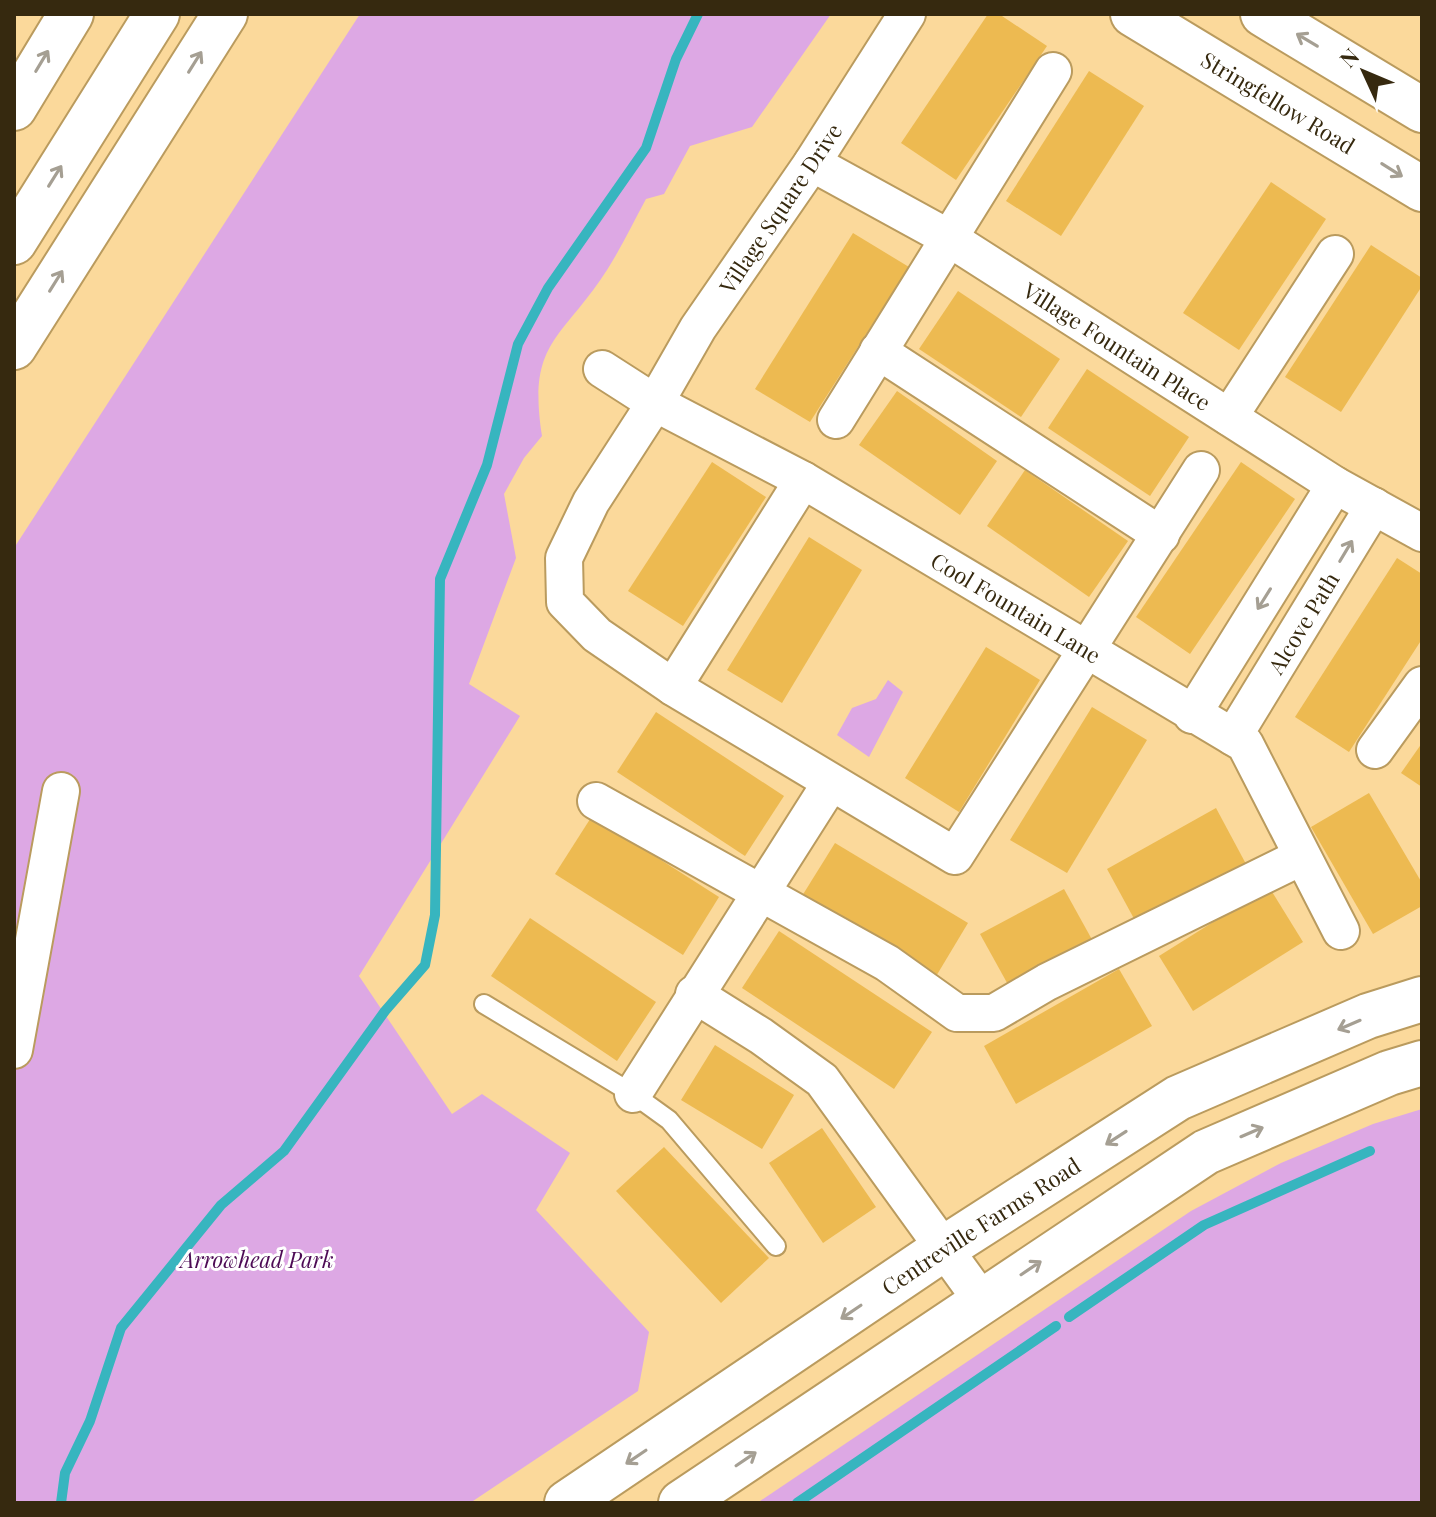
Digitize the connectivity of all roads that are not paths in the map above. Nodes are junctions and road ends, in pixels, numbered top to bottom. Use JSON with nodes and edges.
{"nodes":[{"id":1,"x":71,"y":14,"type":"edge"},
{"id":2,"x":157,"y":14,"type":"edge"},
{"id":3,"x":225,"y":14,"type":"edge"},
{"id":4,"x":907,"y":14,"type":"edge"},
{"id":5,"x":1133,"y":14,"type":"edge"},
{"id":6,"x":1263,"y":14,"type":"edge"},
{"id":7,"x":1053,"y":71,"type":"dead end"},
{"id":8,"x":14,"y":108,"type":"edge"},
{"id":9,"x":1422,"y":110,"type":"edge"},
{"id":10,"x":812,"y":163,"type":"junction"},
{"id":11,"x":1422,"y":189,"type":"edge"},
{"id":12,"x":947,"y":237,"type":"junction"},
{"id":13,"x":14,"y":242,"type":"edge"},
{"id":14,"x":1335,"y":254,"type":"dead end"},
{"id":15,"x":14,"y":347,"type":"edge"},
{"id":16,"x":878,"y":351,"type":"junction"},
{"id":17,"x":602,"y":369,"type":"dead end"},
{"id":18,"x":655,"y":403,"type":"junction"},
{"id":19,"x":1229,"y":417,"type":"junction"},
{"id":20,"x":836,"y":420,"type":"dead end"},
{"id":21,"x":1201,"y":470,"type":"dead end"},
{"id":22,"x":803,"y":480,"type":"junction"},
{"id":23,"x":1335,"y":485,"type":"junction"},
{"id":24,"x":1374,"y":506,"type":"junction"},
{"id":25,"x":1422,"y":533,"type":"edge"},
{"id":26,"x":1161,"y":535,"type":"junction"},
{"id":27,"x":1087,"y":651,"type":"junction"},
{"id":28,"x":1422,"y":685,"type":"edge"},
{"id":29,"x":673,"y":687,"type":"junction"},
{"id":30,"x":1192,"y":715,"type":"junction"},
{"id":31,"x":1233,"y":737,"type":"junction"},
{"id":32,"x":1375,"y":750,"type":"dead end"},
{"id":33,"x":830,"y":784,"type":"junction"},
{"id":34,"x":61,"y":791,"type":"dead end"},
{"id":35,"x":596,"y":801,"type":"dead end"},
{"id":36,"x":1301,"y":857,"type":"junction"},
{"id":37,"x":757,"y":894,"type":"junction"},
{"id":38,"x":1341,"y":931,"type":"dead end"},
{"id":39,"x":694,"y":994,"type":"junction"},
{"id":40,"x":1422,"y":999,"type":"edge"},
{"id":41,"x":484,"y":1004,"type":"dead end"},
{"id":42,"x":14,"y":1050,"type":"edge"},
{"id":43,"x":1422,"y":1063,"type":"edge"},
{"id":44,"x":633,"y":1094,"type":"junction"},
{"id":45,"x":776,"y":1246,"type":"dead end"},
{"id":46,"x":946,"y":1247,"type":"junction"},
{"id":47,"x":982,"y":1301,"type":"junction"},
{"id":48,"x":567,"y":1503,"type":"edge"},
{"id":49,"x":681,"y":1503,"type":"edge"}],
"edges":[{"from":8,"to":1,"type":"main road","one_way":true},
{"from":13,"to":2,"type":"main road","one_way":true},
{"from":15,"to":3,"type":"main road","one_way":true},
{"from":4,"to":10,"type":"street","name":"Village Square Drive"},
{"from":5,"to":11,"type":"main road","name":"Stringfellow Road","one_way":true},
{"from":9,"to":6,"type":"main road","one_way":true},
{"from":7,"to":12,"type":"street"},
{"from":10,"to":12,"type":"street","name":"Village Fountain Place"},
{"from":10,"to":18,"type":"street","name":"Village Square Drive"},
{"from":12,"to":16,"type":"street"},
{"from":12,"to":19,"type":"street","name":"Village Fountain Place"},
{"from":14,"to":19,"type":"street"},
{"from":16,"to":20,"type":"street"},
{"from":16,"to":26,"type":"street"},
{"from":17,"to":18,"type":"street","name":"Cool Fountain Lane"},
{"from":18,"to":22,"type":"street","name":"Cool Fountain Lane"},
{"from":18,"to":29,"type":"street","name":"Village Square Drive"},
{"from":19,"to":23,"type":"street","name":"Village Fountain Place"},
{"from":21,"to":26,"type":"street"},
{"from":22,"to":27,"type":"street","name":"Cool Fountain Lane"},
{"from":22,"to":29,"type":"street"},
{"from":23,"to":24,"type":"street","name":"Village Fountain Place"},
{"from":23,"to":30,"type":"street","name":"Alcove Path","one_way":true},
{"from":24,"to":25,"type":"street","name":"Village Fountain Place"},
{"from":31,"to":24,"type":"street","name":"Alcove Path","one_way":true},
{"from":26,"to":27,"type":"street"},
{"from":27,"to":30,"type":"street","name":"Cool Fountain Lane"},
{"from":27,"to":33,"type":"street","name":"Village Square Drive"},
{"from":28,"to":32,"type":"street"},
{"from":29,"to":33,"type":"street","name":"Village Square Drive"},
{"from":30,"to":31,"type":"street","name":"Cool Fountain Lane"},
{"from":31,"to":36,"type":"street","name":"Cool Fountain Lane"},
{"from":33,"to":37,"type":"street"},
{"from":34,"to":42,"type":"street"},
{"from":35,"to":37,"type":"street"},
{"from":36,"to":37,"type":"street"},
{"from":36,"to":38,"type":"street","name":"Cool Fountain Lane"},
{"from":37,"to":39,"type":"street"},
{"from":39,"to":44,"type":"street"},
{"from":39,"to":46,"type":"street"},
{"from":40,"to":46,"type":"main road","name":"Centreville Farms Road","one_way":true},
{"from":41,"to":44,"type":"lane"},
{"from":47,"to":43,"type":"main road","one_way":true},
{"from":44,"to":45,"type":"lane"},
{"from":46,"to":47,"type":"street"},
{"from":46,"to":48,"type":"main road","name":"Centreville Farms Road","one_way":true},
{"from":49,"to":47,"type":"main road","one_way":true}]}
